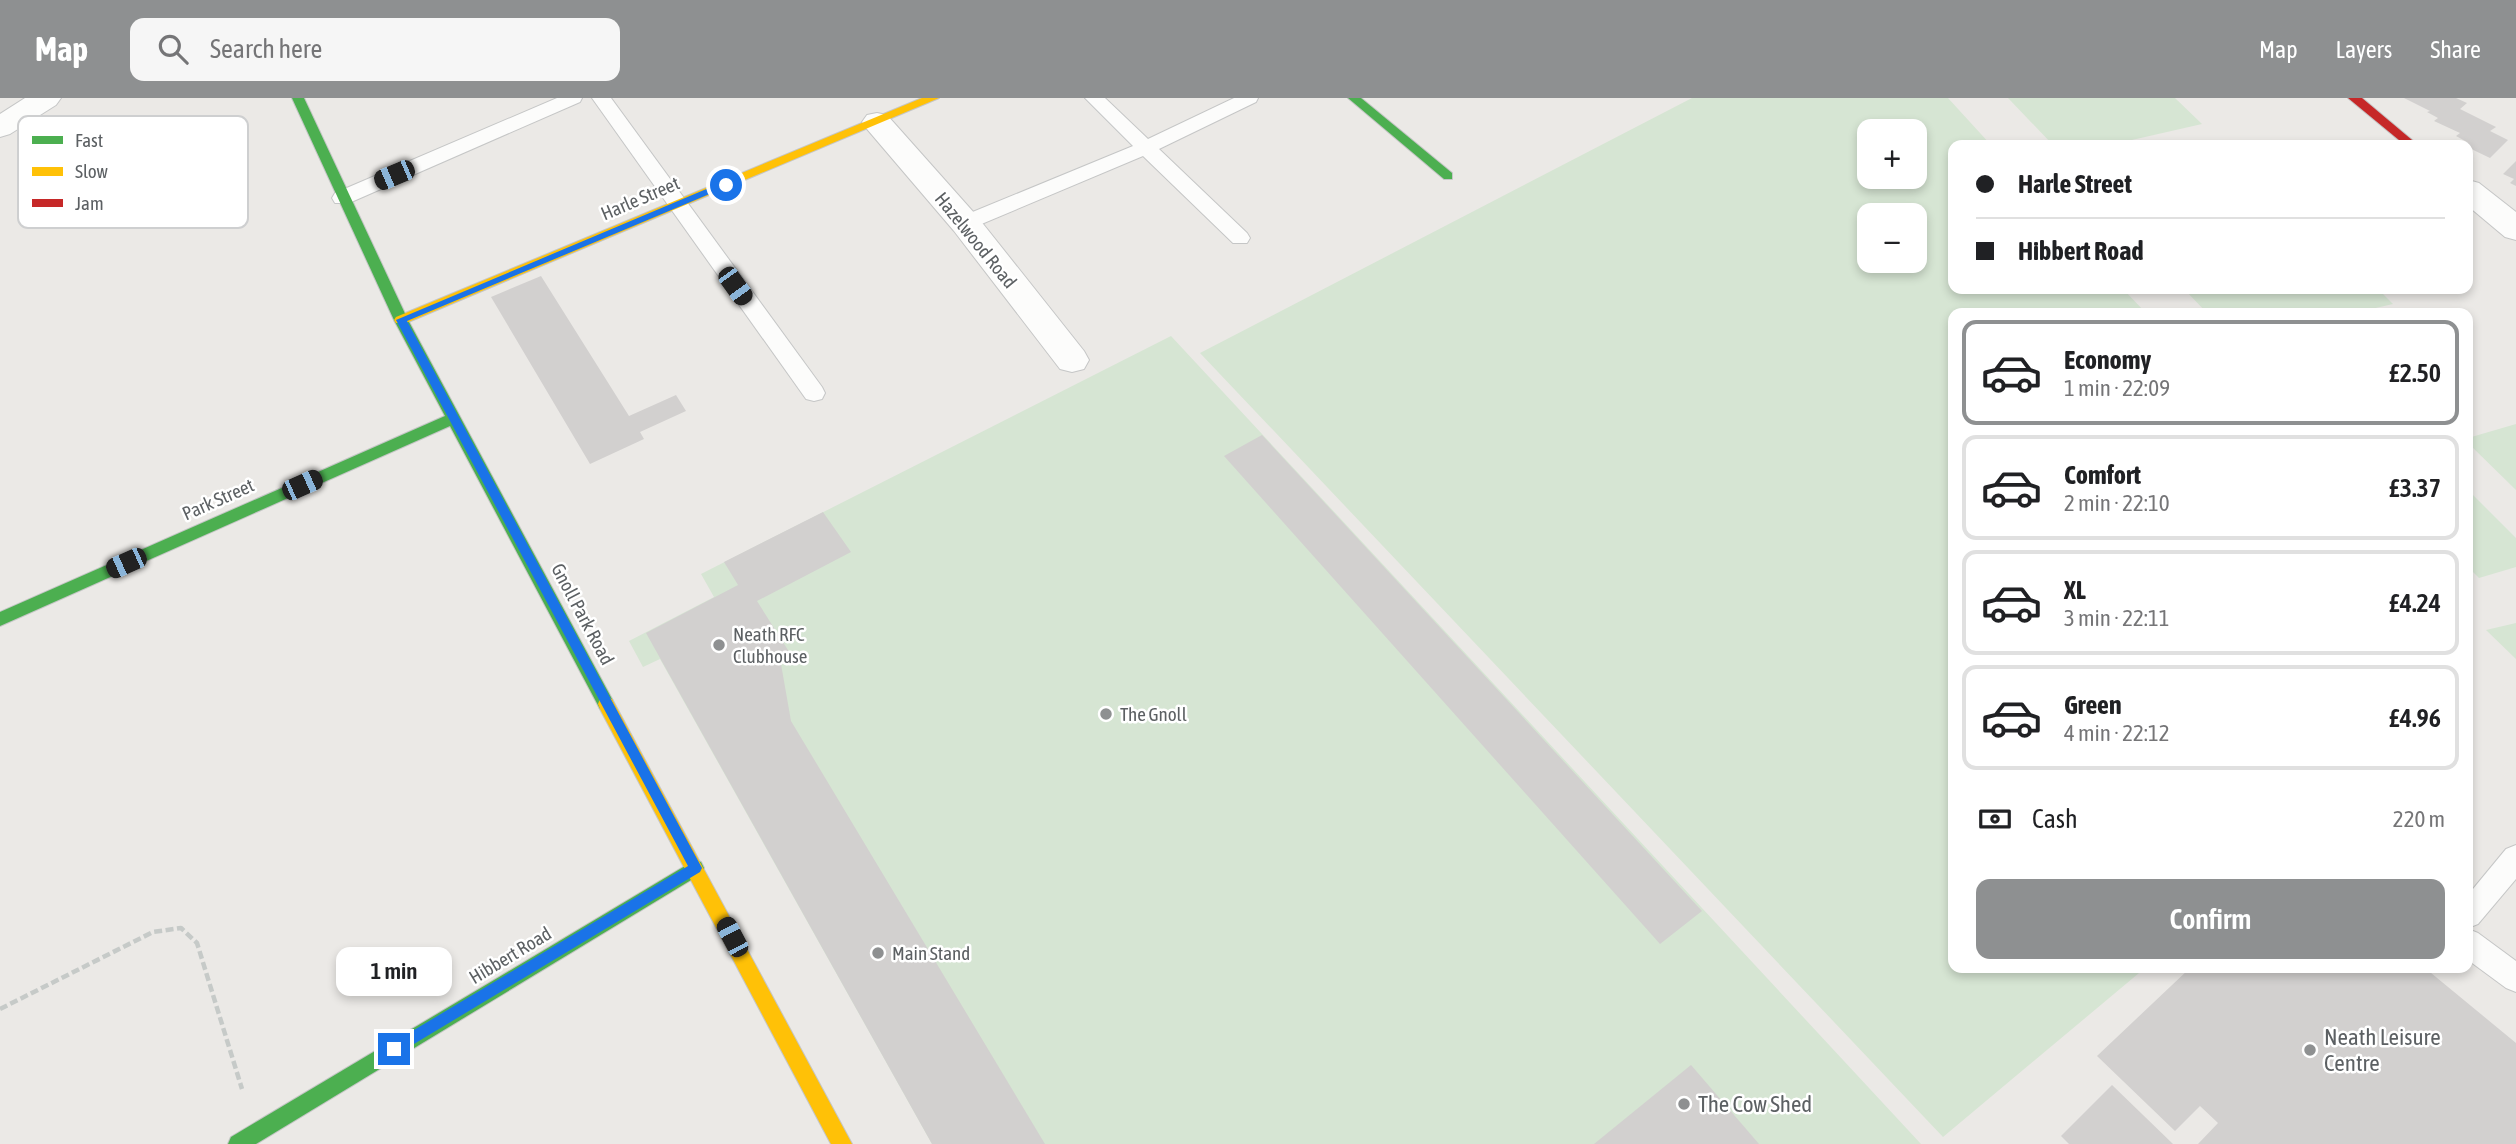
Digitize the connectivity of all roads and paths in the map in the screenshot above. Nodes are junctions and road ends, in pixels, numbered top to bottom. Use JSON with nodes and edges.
{"nodes":[{"id":1,"x":46,"y":98,"type":"edge"},
{"id":2,"x":298,"y":98,"type":"edge"},
{"id":3,"x":573,"y":98,"type":"edge"},
{"id":4,"x":601,"y":98,"type":"edge"},
{"id":5,"x":933,"y":98,"type":"edge"},
{"id":6,"x":1094,"y":98,"type":"edge"},
{"id":7,"x":1249,"y":98,"type":"edge"},
{"id":8,"x":1354,"y":98,"type":"edge"},
{"id":9,"x":2354,"y":98,"type":"edge"},
{"id":10,"x":877,"y":122,"type":"junction"},
{"id":11,"x":0,"y":127,"type":"edge"},
{"id":12,"x":2406,"y":140,"type":"edge"},
{"id":13,"x":1145,"y":148,"type":"junction"},
{"id":14,"x":1448,"y":176,"type":"dead end"},
{"id":15,"x":2473,"y":194,"type":"edge"},
{"id":16,"x":342,"y":198,"type":"junction"},
{"id":17,"x":676,"y":205,"type":"junction"},
{"id":18,"x":965,"y":223,"type":"junction"},
{"id":19,"x":2516,"y":229,"type":"edge"},
{"id":20,"x":1240,"y":238,"type":"dead end"},
{"id":21,"x":401,"y":320,"type":"junction"},
{"id":22,"x":1072,"y":360,"type":"dead end"},
{"id":23,"x":814,"y":393,"type":"dead end"},
{"id":24,"x":454,"y":418,"type":"junction"},
{"id":25,"x":0,"y":619,"type":"edge"},
{"id":26,"x":2516,"y":858,"type":"edge"},
{"id":27,"x":695,"y":868,"type":"junction"},
{"id":28,"x":2473,"y":909,"type":"edge"},
{"id":29,"x":2473,"y":947,"type":"edge"},
{"id":30,"x":2516,"y":978,"type":"edge"},
{"id":31,"x":0,"y":1009,"type":"edge"},
{"id":32,"x":250,"y":1140,"type":"edge"},
{"id":33,"x":842,"y":1144,"type":"edge"}],
"edges":[{"from":1,"to":11,"type":"street"},
{"from":2,"to":16,"type":"street","name":"Gnoll Park Road"},
{"from":3,"to":16,"type":"lane"},
{"from":4,"to":17,"type":"lane"},
{"from":5,"to":10,"type":"street","name":"Harle Street"},
{"from":6,"to":13,"type":"lane"},
{"from":7,"to":13,"type":"lane"},
{"from":8,"to":14,"type":"street"},
{"from":9,"to":12,"type":"street"},
{"from":10,"to":17,"type":"street","name":"Harle Street"},
{"from":10,"to":18,"type":"street","name":"Hazelwood Road"},
{"from":13,"to":18,"type":"lane"},
{"from":13,"to":20,"type":"lane"},
{"from":15,"to":19,"type":"street"},
{"from":16,"to":21,"type":"street","name":"Gnoll Park Road"},
{"from":17,"to":21,"type":"street","name":"Harle Street"},
{"from":17,"to":23,"type":"lane"},
{"from":18,"to":22,"type":"street","name":"Hazelwood Road"},
{"from":21,"to":24,"type":"street","name":"Gnoll Park Road"},
{"from":24,"to":25,"type":"street","name":"Park Street"},
{"from":24,"to":27,"type":"street","name":"Gnoll Park Road"},
{"from":26,"to":28,"type":"lane"},
{"from":27,"to":32,"type":"street","name":"Hibbert Road"},
{"from":27,"to":33,"type":"street","name":"Gnoll Park Road"},
{"from":29,"to":30,"type":"lane"},
{"from":31,"to":32,"type":"path"}]}
